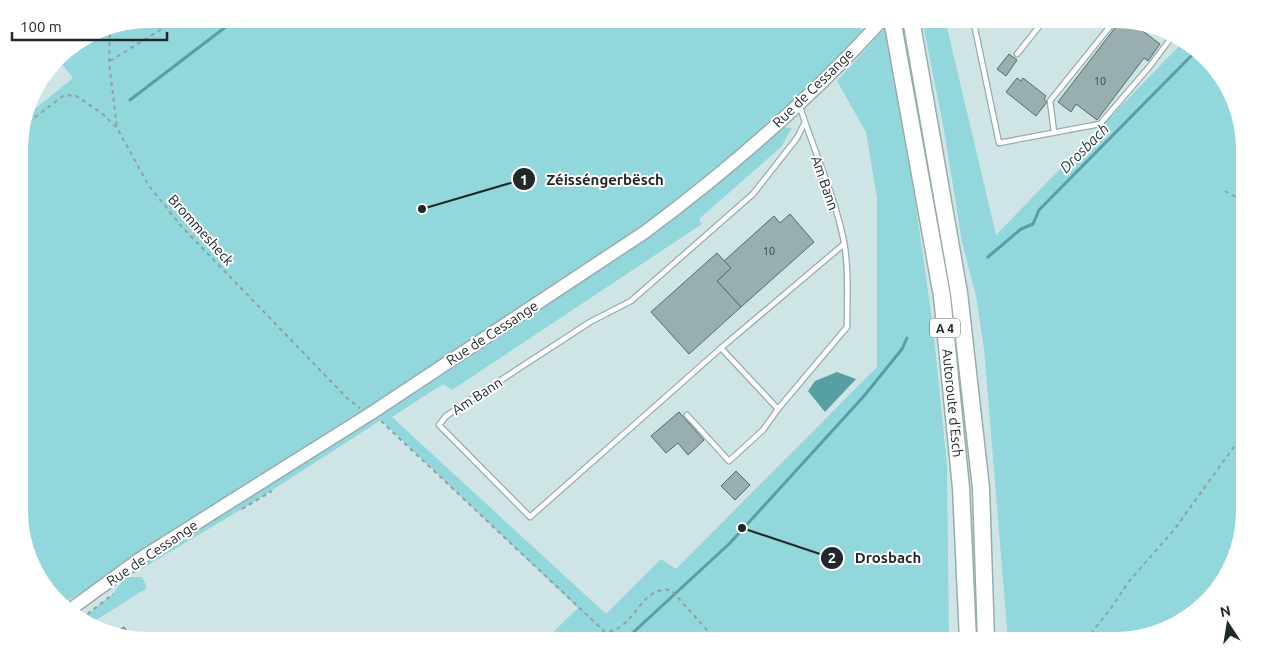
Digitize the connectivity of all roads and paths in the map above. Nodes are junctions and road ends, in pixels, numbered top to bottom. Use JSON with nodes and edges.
{"nodes":[{"id":1,"x":164,"y":28,"type":"edge"},
{"id":2,"x":875,"y":28,"type":"edge"},
{"id":3,"x":894,"y":28,"type":"edge"},
{"id":4,"x":914,"y":28,"type":"edge"},
{"id":5,"x":975,"y":28,"type":"edge"},
{"id":6,"x":1038,"y":28,"type":"edge"},
{"id":7,"x":1109,"y":28,"type":"edge"},
{"id":8,"x":110,"y":34,"type":"edge"},
{"id":9,"x":1169,"y":41,"type":"edge"},
{"id":10,"x":1017,"y":54,"type":"dead end"},
{"id":11,"x":109,"y":62,"type":"junction"},
{"id":12,"x":798,"y":103,"type":"junction"},
{"id":13,"x":31,"y":120,"type":"edge"},
{"id":14,"x":805,"y":122,"type":"junction"},
{"id":15,"x":117,"y":128,"type":"junction"},
{"id":16,"x":1054,"y":132,"type":"junction"},
{"id":17,"x":1225,"y":190,"type":"dead end"},
{"id":18,"x":1236,"y":197,"type":"edge"},
{"id":19,"x":844,"y":244,"type":"junction"},
{"id":20,"x":959,"y":292,"type":"junction"},
{"id":21,"x":721,"y":348,"type":"junction"},
{"id":22,"x":778,"y":408,"type":"junction"},
{"id":23,"x":687,"y":414,"type":"dead end"},
{"id":24,"x":374,"y":416,"type":"junction"},
{"id":25,"x":1236,"y":444,"type":"edge"},
{"id":26,"x":75,"y":606,"type":"edge"},
{"id":27,"x":708,"y":631,"type":"edge"},
{"id":28,"x":968,"y":631,"type":"edge"},
{"id":29,"x":986,"y":631,"type":"edge"},
{"id":30,"x":996,"y":631,"type":"edge"},
{"id":31,"x":1093,"y":631,"type":"edge"},
{"id":32,"x":604,"y":632,"type":"edge"},
{"id":33,"x":607,"y":632,"type":"edge"}],
"edges":[{"from":1,"to":11,"type":"path"},
{"from":2,"to":12,"type":"main road","name":"Rue de Cessange"},
{"from":3,"to":28,"type":"highway","name":"Autoroute d'Esch","number":"A 4"},
{"from":4,"to":20,"type":"highway","name":"Autoroute d'Esch","number":"A 4"},
{"from":5,"to":16,"type":"lane"},
{"from":6,"to":10,"type":"lane"},
{"from":7,"to":16,"type":"lane"},
{"from":8,"to":11,"type":"path"},
{"from":9,"to":16,"type":"lane"},
{"from":11,"to":15,"type":"path"},
{"from":12,"to":14,"type":"lane","name":"Am Bann"},
{"from":12,"to":24,"type":"main road","name":"Rue de Cessange"},
{"from":13,"to":15,"type":"path","name":"Brommesheck"},
{"from":14,"to":19,"type":"lane","name":"Am Bann"},
{"from":14,"to":21,"type":"lane","name":"Am Bann"},
{"from":15,"to":24,"type":"path","name":"Brommesheck"},
{"from":17,"to":18,"type":"path"},
{"from":19,"to":21,"type":"lane","name":"Am Bann"},
{"from":19,"to":22,"type":"lane","name":"Am Bann"},
{"from":20,"to":29,"type":"highway","name":"Autoroute d'Esch","number":"A 4"},
{"from":20,"to":30,"type":"highway","number":"A 4"},
{"from":21,"to":22,"type":"lane"},
{"from":22,"to":23,"type":"lane","name":"Am Bann"},
{"from":24,"to":26,"type":"main road","name":"Rue de Cessange"},
{"from":24,"to":32,"type":"path","name":"Brommesheck"},
{"from":25,"to":31,"type":"path"},
{"from":27,"to":33,"type":"path","name":"Brommesheck"}]}
